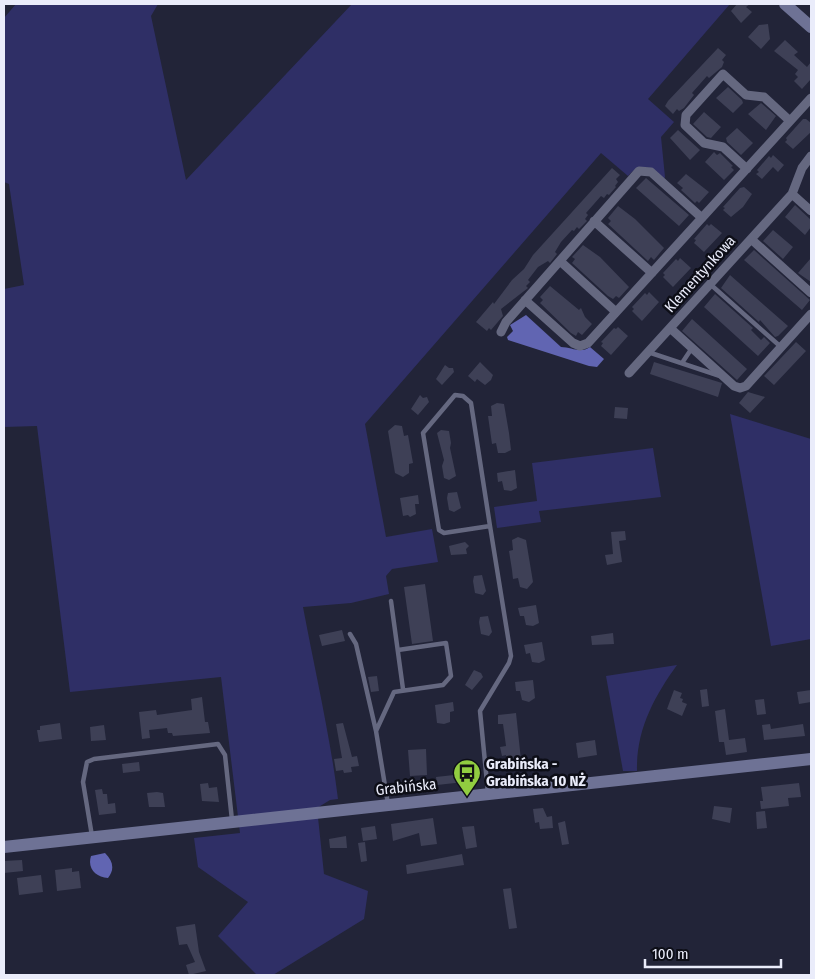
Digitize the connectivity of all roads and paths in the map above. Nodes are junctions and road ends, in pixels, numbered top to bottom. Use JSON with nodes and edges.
{"nodes":[{"id":1,"x":785,"y":4,"type":"edge"},
{"id":2,"x":811,"y":26,"type":"edge"},
{"id":3,"x":811,"y":98,"type":"edge"},
{"id":4,"x":790,"y":121,"type":"junction"},
{"id":5,"x":811,"y":156,"type":"edge"},
{"id":6,"x":747,"y":169,"type":"junction"},
{"id":7,"x":792,"y":194,"type":"junction"},
{"id":8,"x":811,"y":211,"type":"edge"},
{"id":9,"x":702,"y":218,"type":"junction"},
{"id":10,"x":594,"y":221,"type":"junction"},
{"id":11,"x":751,"y":239,"type":"junction"},
{"id":12,"x":560,"y":261,"type":"junction"},
{"id":13,"x":652,"y":273,"type":"junction"},
{"id":14,"x":710,"y":284,"type":"junction"},
{"id":15,"x":811,"y":293,"type":"edge"},
{"id":16,"x":525,"y":300,"type":"junction"},
{"id":17,"x":616,"y":312,"type":"junction"},
{"id":18,"x":811,"y":314,"type":"edge"},
{"id":19,"x":670,"y":328,"type":"junction"},
{"id":20,"x":502,"y":332,"type":"dead end"},
{"id":21,"x":781,"y":347,"type":"junction"},
{"id":22,"x":692,"y":348,"type":"junction"},
{"id":23,"x":648,"y":352,"type":"junction"},
{"id":24,"x":682,"y":363,"type":"junction"},
{"id":25,"x":629,"y":374,"type":"dead end"},
{"id":26,"x":724,"y":377,"type":"junction"},
{"id":27,"x":490,"y":526,"type":"junction"},
{"id":28,"x":391,"y":601,"type":"dead end"},
{"id":29,"x":350,"y":634,"type":"dead end"},
{"id":30,"x":398,"y":650,"type":"junction"},
{"id":31,"x":403,"y":689,"type":"junction"},
{"id":32,"x":376,"y":731,"type":"junction"},
{"id":33,"x":811,"y":759,"type":"edge"},
{"id":34,"x":488,"y":795,"type":"junction"},
{"id":35,"x":389,"y":806,"type":"junction"},
{"id":36,"x":232,"y":821,"type":"junction"},
{"id":37,"x":93,"y":837,"type":"junction"},
{"id":38,"x":4,"y":847,"type":"edge"}],
"edges":[{"from":1,"to":2,"type":"street"},
{"from":3,"to":4,"type":"street"},
{"from":4,"to":6,"type":"street"},
{"from":4,"to":6,"type":"street"},
{"from":5,"to":7,"type":"street","name":"Klementynkowa"},
{"from":6,"to":9,"type":"street"},
{"from":7,"to":8,"type":"street"},
{"from":7,"to":11,"type":"street","name":"Klementynkowa"},
{"from":9,"to":10,"type":"street"},
{"from":9,"to":13,"type":"street"},
{"from":10,"to":12,"type":"street"},
{"from":10,"to":13,"type":"street"},
{"from":11,"to":14,"type":"street","name":"Klementynkowa"},
{"from":11,"to":15,"type":"street","name":"Klementynkowa"},
{"from":12,"to":16,"type":"street"},
{"from":12,"to":17,"type":"street"},
{"from":13,"to":17,"type":"street"},
{"from":14,"to":19,"type":"street","name":"Klementynkowa"},
{"from":14,"to":21,"type":"lane"},
{"from":16,"to":17,"type":"street"},
{"from":16,"to":20,"type":"street"},
{"from":18,"to":21,"type":"street","name":"Klementynkowa"},
{"from":19,"to":22,"type":"street","name":"Klementynkowa"},
{"from":19,"to":23,"type":"street","name":"Klementynkowa"},
{"from":21,"to":26,"type":"street","name":"Klementynkowa"},
{"from":22,"to":24,"type":"lane"},
{"from":22,"to":26,"type":"street","name":"Klementynkowa"},
{"from":23,"to":24,"type":"lane"},
{"from":23,"to":25,"type":"street","name":"Klementynkowa"},
{"from":24,"to":26,"type":"lane"},
{"from":27,"to":27,"type":"lane"},
{"from":27,"to":34,"type":"lane"},
{"from":28,"to":30,"type":"lane"},
{"from":29,"to":32,"type":"lane"},
{"from":30,"to":31,"type":"lane"},
{"from":30,"to":31,"type":"lane"},
{"from":31,"to":32,"type":"lane"},
{"from":32,"to":35,"type":"lane"},
{"from":33,"to":34,"type":"street","name":"Grabińska"},
{"from":34,"to":35,"type":"street","name":"Grabińska"},
{"from":35,"to":36,"type":"street","name":"Grabińska"},
{"from":36,"to":37,"type":"street","name":"Grabińska"},
{"from":36,"to":37,"type":"lane"},
{"from":37,"to":38,"type":"street","name":"Grabińska"}]}
